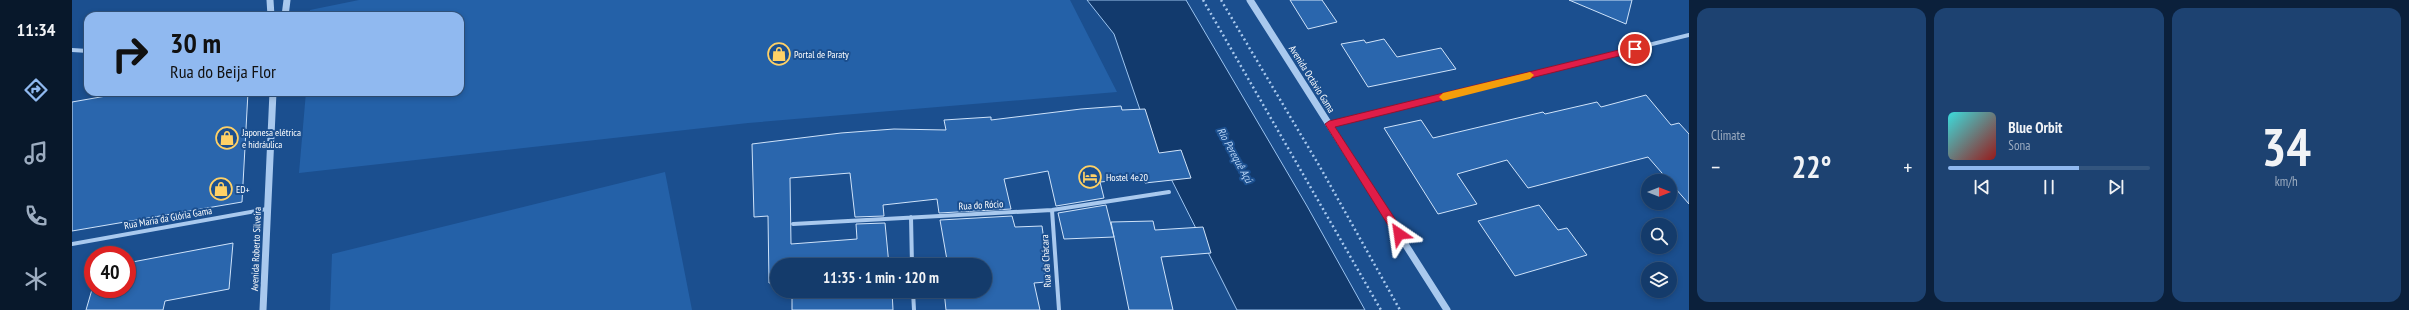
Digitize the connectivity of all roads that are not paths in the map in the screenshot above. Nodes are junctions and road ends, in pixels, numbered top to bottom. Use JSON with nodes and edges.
{"nodes":[{"id":1,"x":270,"y":0,"type":"edge"},
{"id":2,"x":287,"y":0,"type":"edge"},
{"id":3,"x":1250,"y":0,"type":"edge"},
{"id":4,"x":271,"y":12,"type":"edge"},
{"id":5,"x":286,"y":12,"type":"edge"},
{"id":6,"x":1689,"y":35,"type":"edge"},
{"id":7,"x":72,"y":50,"type":"edge"},
{"id":8,"x":84,"y":51,"type":"edge"},
{"id":9,"x":273,"y":96,"type":"edge"},
{"id":10,"x":1329,"y":124,"type":"junction"},
{"id":11,"x":1169,"y":192,"type":"dead end"},
{"id":12,"x":268,"y":209,"type":"junction"},
{"id":13,"x":1052,"y":210,"type":"junction"},
{"id":14,"x":911,"y":217,"type":"junction"},
{"id":15,"x":793,"y":224,"type":"dead end"},
{"id":16,"x":72,"y":244,"type":"edge"},
{"id":17,"x":912,"y":258,"type":"edge"},
{"id":18,"x":913,"y":298,"type":"edge"},
{"id":19,"x":263,"y":310,"type":"edge"},
{"id":20,"x":914,"y":310,"type":"edge"},
{"id":21,"x":1059,"y":310,"type":"edge"},
{"id":22,"x":1447,"y":310,"type":"edge"}],
"edges":[{"from":1,"to":4,"type":"street"},
{"from":2,"to":5,"type":"street"},
{"from":3,"to":10,"type":"street","name":"Avenida Octávio Gama"},
{"from":6,"to":10,"type":"street"},
{"from":7,"to":8,"type":"street"},
{"from":9,"to":12,"type":"street","name":"Avenida Roberto Silveira"},
{"from":10,"to":22,"type":"street","name":"Avenida Octávio Gama"},
{"from":11,"to":13,"type":"street","name":"Rua do Rócio"},
{"from":12,"to":16,"type":"street","name":"Rua Maria da Glória Gama"},
{"from":12,"to":19,"type":"street","name":"Avenida Roberto Silveira"},
{"from":13,"to":14,"type":"street","name":"Rua do Rócio"},
{"from":13,"to":21,"type":"street","name":"Rua da Chácara"},
{"from":14,"to":15,"type":"street","name":"Rua do Rócio"},
{"from":14,"to":17,"type":"street"},
{"from":18,"to":20,"type":"street"}]}
